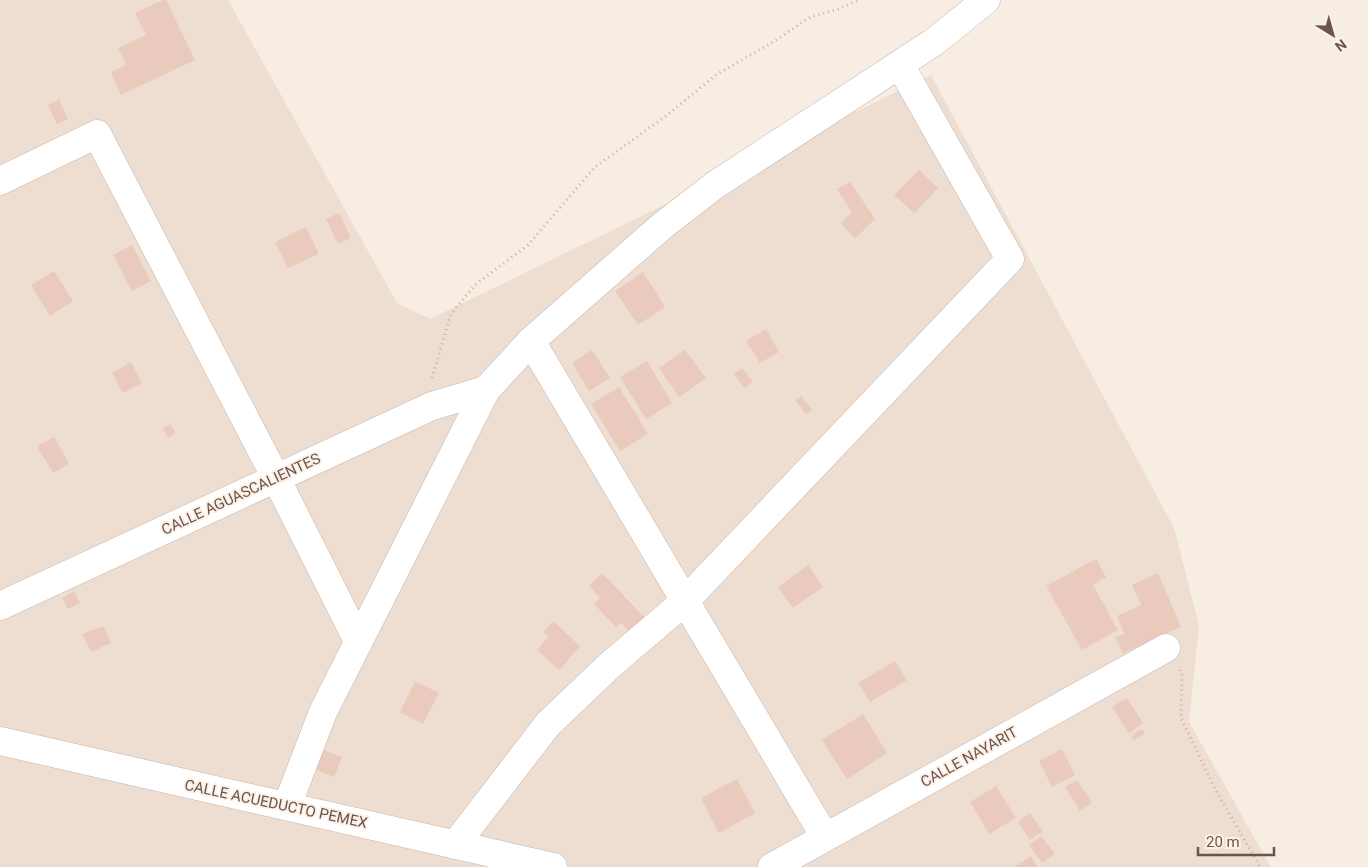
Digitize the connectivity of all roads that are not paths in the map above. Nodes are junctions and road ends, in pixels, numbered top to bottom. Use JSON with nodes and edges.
{"nodes":[{"id":1,"x":986,"y":0,"type":"edge"},
{"id":2,"x":900,"y":65,"type":"junction"},
{"id":3,"x":0,"y":181,"type":"edge"},
{"id":4,"x":531,"y":341,"type":"junction"},
{"id":5,"x":486,"y":390,"type":"junction"},
{"id":6,"x":276,"y":478,"type":"junction"},
{"id":7,"x":684,"y":602,"type":"junction"},
{"id":8,"x":0,"y":606,"type":"edge"},
{"id":9,"x":358,"y":641,"type":"junction"},
{"id":10,"x":1166,"y":648,"type":"road end"},
{"id":11,"x":0,"y":741,"type":"edge"},
{"id":12,"x":286,"y":806,"type":"junction"},
{"id":13,"x":824,"y":837,"type":"junction"},
{"id":14,"x":455,"y":844,"type":"junction"},
{"id":15,"x":553,"y":867,"type":"edge"},
{"id":16,"x":772,"y":867,"type":"edge"}],
"edges":[{"from":1,"to":2,"type":"street"},
{"from":2,"to":4,"type":"street"},
{"from":2,"to":7,"type":"street"},
{"from":3,"to":6,"type":"street"},
{"from":4,"to":5,"type":"street"},
{"from":4,"to":7,"type":"street"},
{"from":5,"to":6,"type":"street","name":"CALLE AGUASCALIENTES"},
{"from":5,"to":9,"type":"street"},
{"from":6,"to":8,"type":"street","name":"CALLE AGUASCALIENTES"},
{"from":6,"to":9,"type":"street"},
{"from":7,"to":13,"type":"street"},
{"from":7,"to":14,"type":"street"},
{"from":9,"to":12,"type":"street"},
{"from":10,"to":13,"type":"street","name":"CALLE NAYARIT"},
{"from":11,"to":12,"type":"street","name":"CALLE ACUEDUCTO PEMEX"},
{"from":12,"to":14,"type":"street","name":"CALLE ACUEDUCTO PEMEX"},
{"from":13,"to":16,"type":"street","name":"CALLE NAYARIT"},
{"from":14,"to":15,"type":"street","name":"CALLE ACUEDUCTO PEMEX"}]}
